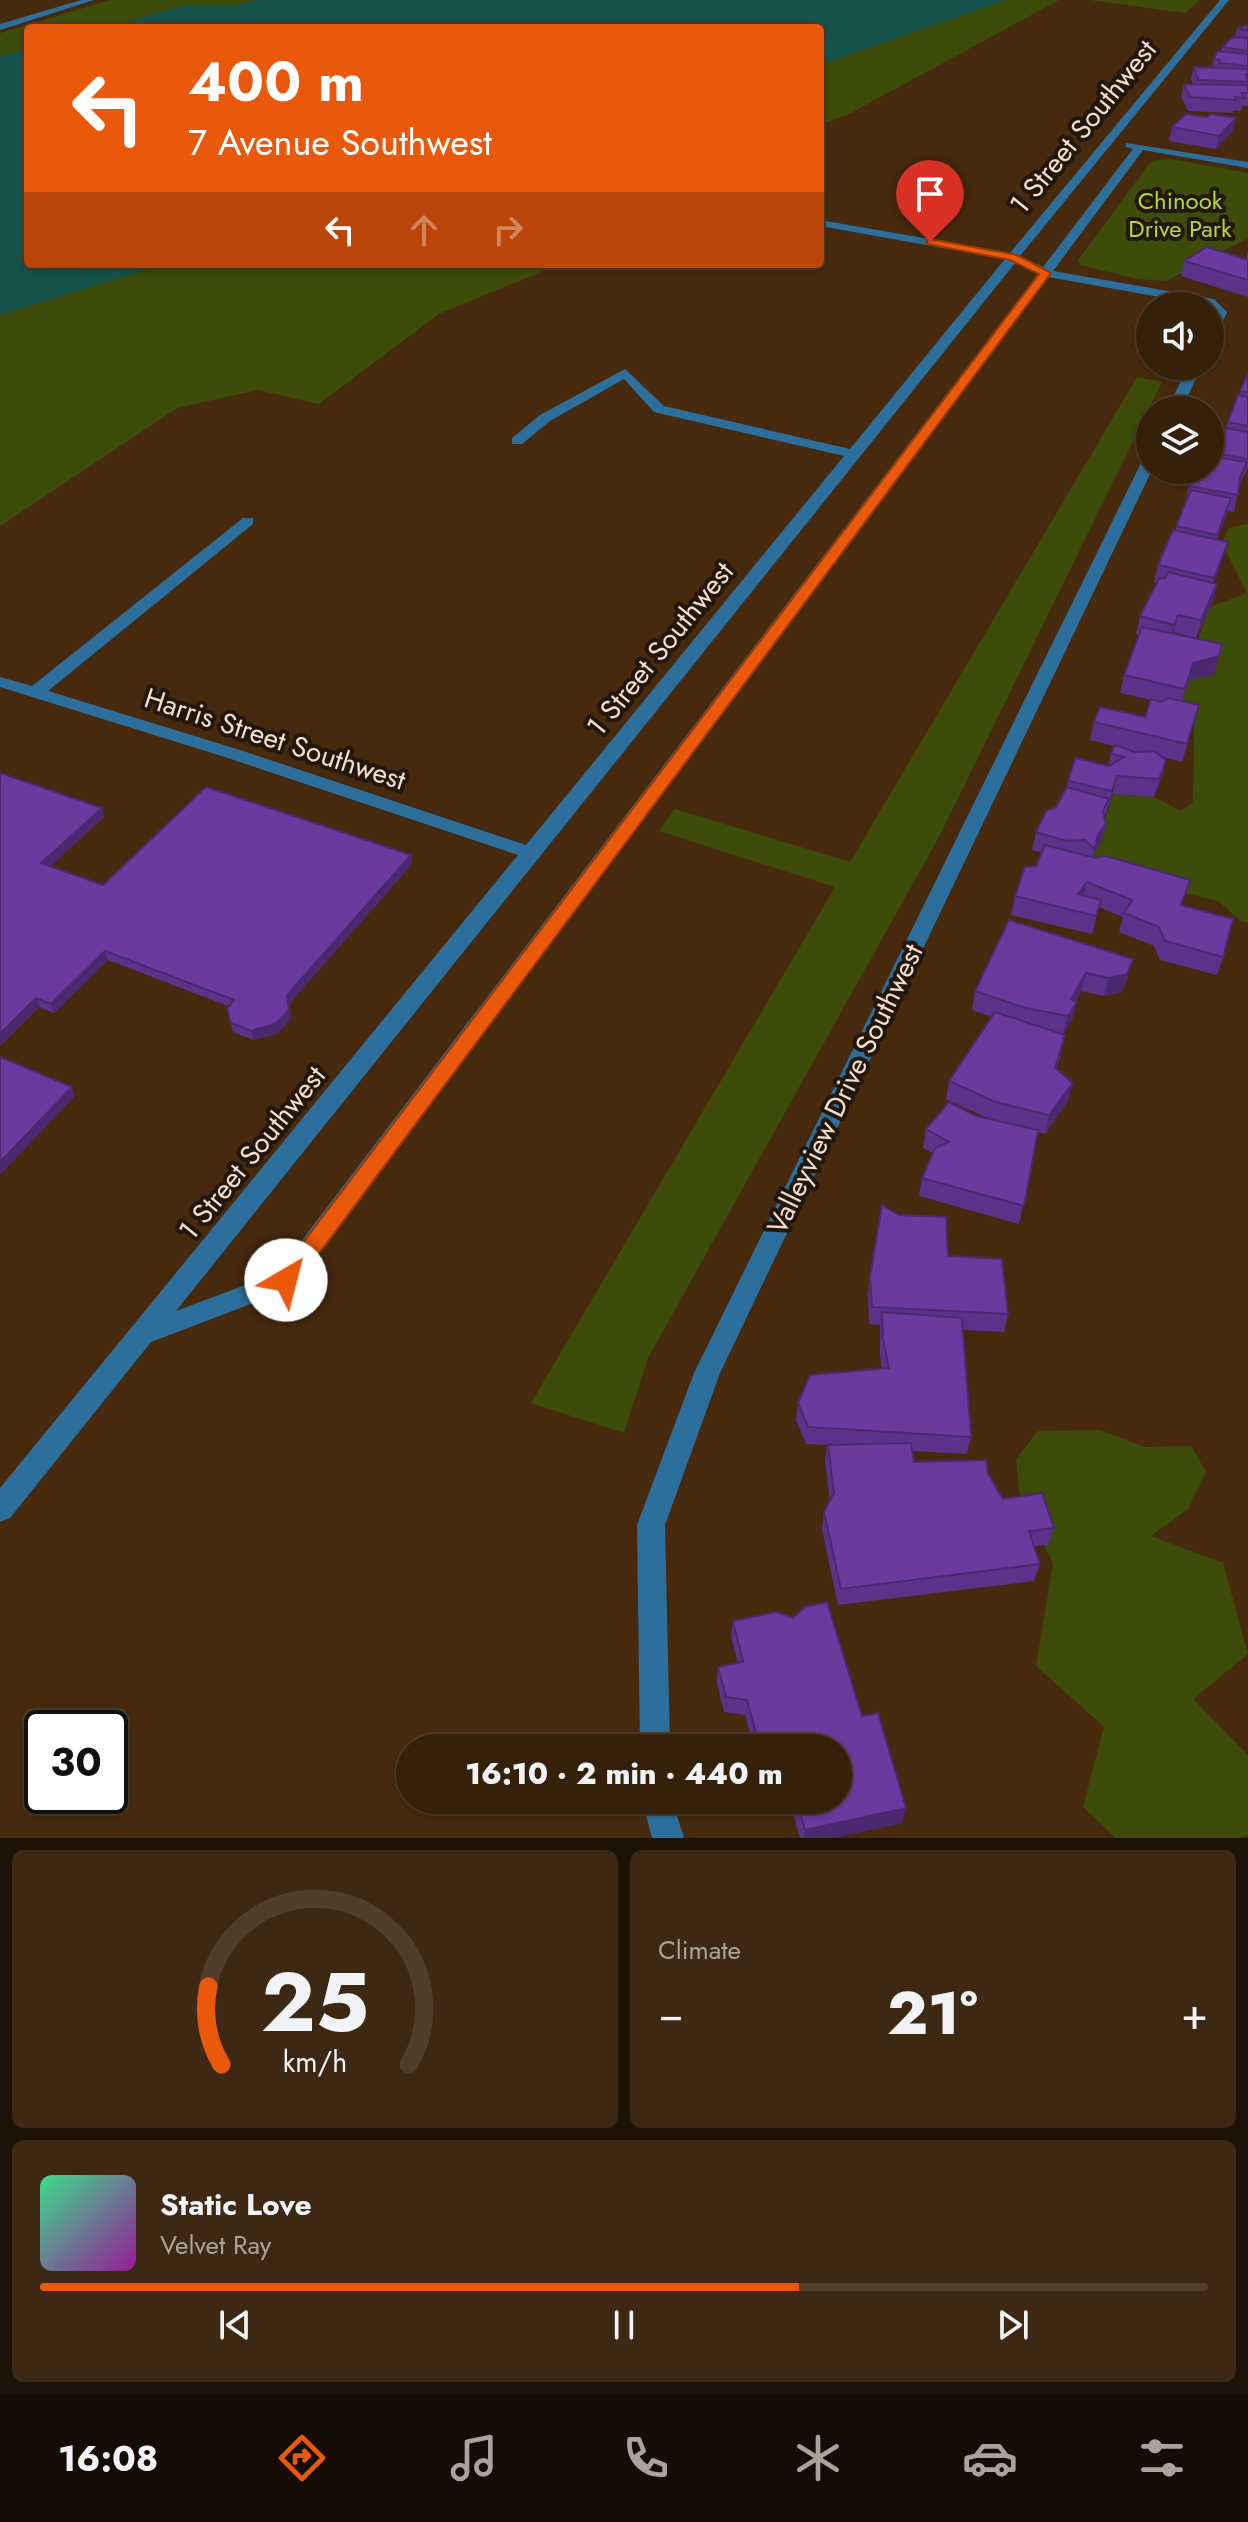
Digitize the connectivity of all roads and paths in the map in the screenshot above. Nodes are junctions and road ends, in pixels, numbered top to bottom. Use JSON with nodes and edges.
{"nodes":[{"id":1,"x":90,"y":0,"type":"edge"},
{"id":2,"x":1225,"y":0,"type":"edge"},
{"id":3,"x":0,"y":27,"type":"edge"},
{"id":4,"x":1107,"y":141,"type":"junction"},
{"id":5,"x":1140,"y":147,"type":"junction"},
{"id":6,"x":1248,"y":165,"type":"edge"},
{"id":7,"x":824,"y":224,"type":"edge"},
{"id":8,"x":1013,"y":257,"type":"junction"},
{"id":9,"x":1045,"y":273,"type":"junction"},
{"id":10,"x":1153,"y":292,"type":"edge"},
{"id":11,"x":517,"y":441,"type":"dead end"},
{"id":12,"x":854,"y":454,"type":"junction"},
{"id":13,"x":1138,"y":484,"type":"edge"},
{"id":14,"x":248,"y":521,"type":"dead end"},
{"id":15,"x":0,"y":682,"type":"edge"},
{"id":16,"x":36,"y":692,"type":"junction"},
{"id":17,"x":531,"y":853,"type":"junction"},
{"id":18,"x":140,"y":1335,"type":"junction"},
{"id":19,"x":0,"y":1509,"type":"edge"},
{"id":20,"x":655,"y":1734,"type":"edge"},
{"id":21,"x":661,"y":1814,"type":"edge"},
{"id":22,"x":668,"y":1838,"type":"edge"}],
"edges":[{"from":1,"to":3,"type":"street"},
{"from":2,"to":4,"type":"street","name":"1 Street Southwest"},
{"from":4,"to":5,"type":"street"},
{"from":4,"to":8,"type":"street","name":"1 Street Southwest"},
{"from":5,"to":6,"type":"street"},
{"from":5,"to":9,"type":"street","name":"1 Street Southwest"},
{"from":7,"to":8,"type":"street"},
{"from":8,"to":9,"type":"street"},
{"from":8,"to":12,"type":"street","name":"1 Street Southwest"},
{"from":9,"to":10,"type":"street"},
{"from":9,"to":18,"type":"street","name":"1 Street Southwest"},
{"from":11,"to":12,"type":"street"},
{"from":12,"to":17,"type":"street","name":"1 Street Southwest"},
{"from":13,"to":20,"type":"street","name":"Valleyview Drive Southwest"},
{"from":14,"to":16,"type":"street"},
{"from":15,"to":16,"type":"street","name":"Harris Street Southwest"},
{"from":16,"to":17,"type":"street","name":"Harris Street Southwest"},
{"from":17,"to":18,"type":"street","name":"1 Street Southwest"},
{"from":18,"to":19,"type":"street","name":"1 Street Southwest"},
{"from":21,"to":22,"type":"street"}]}
